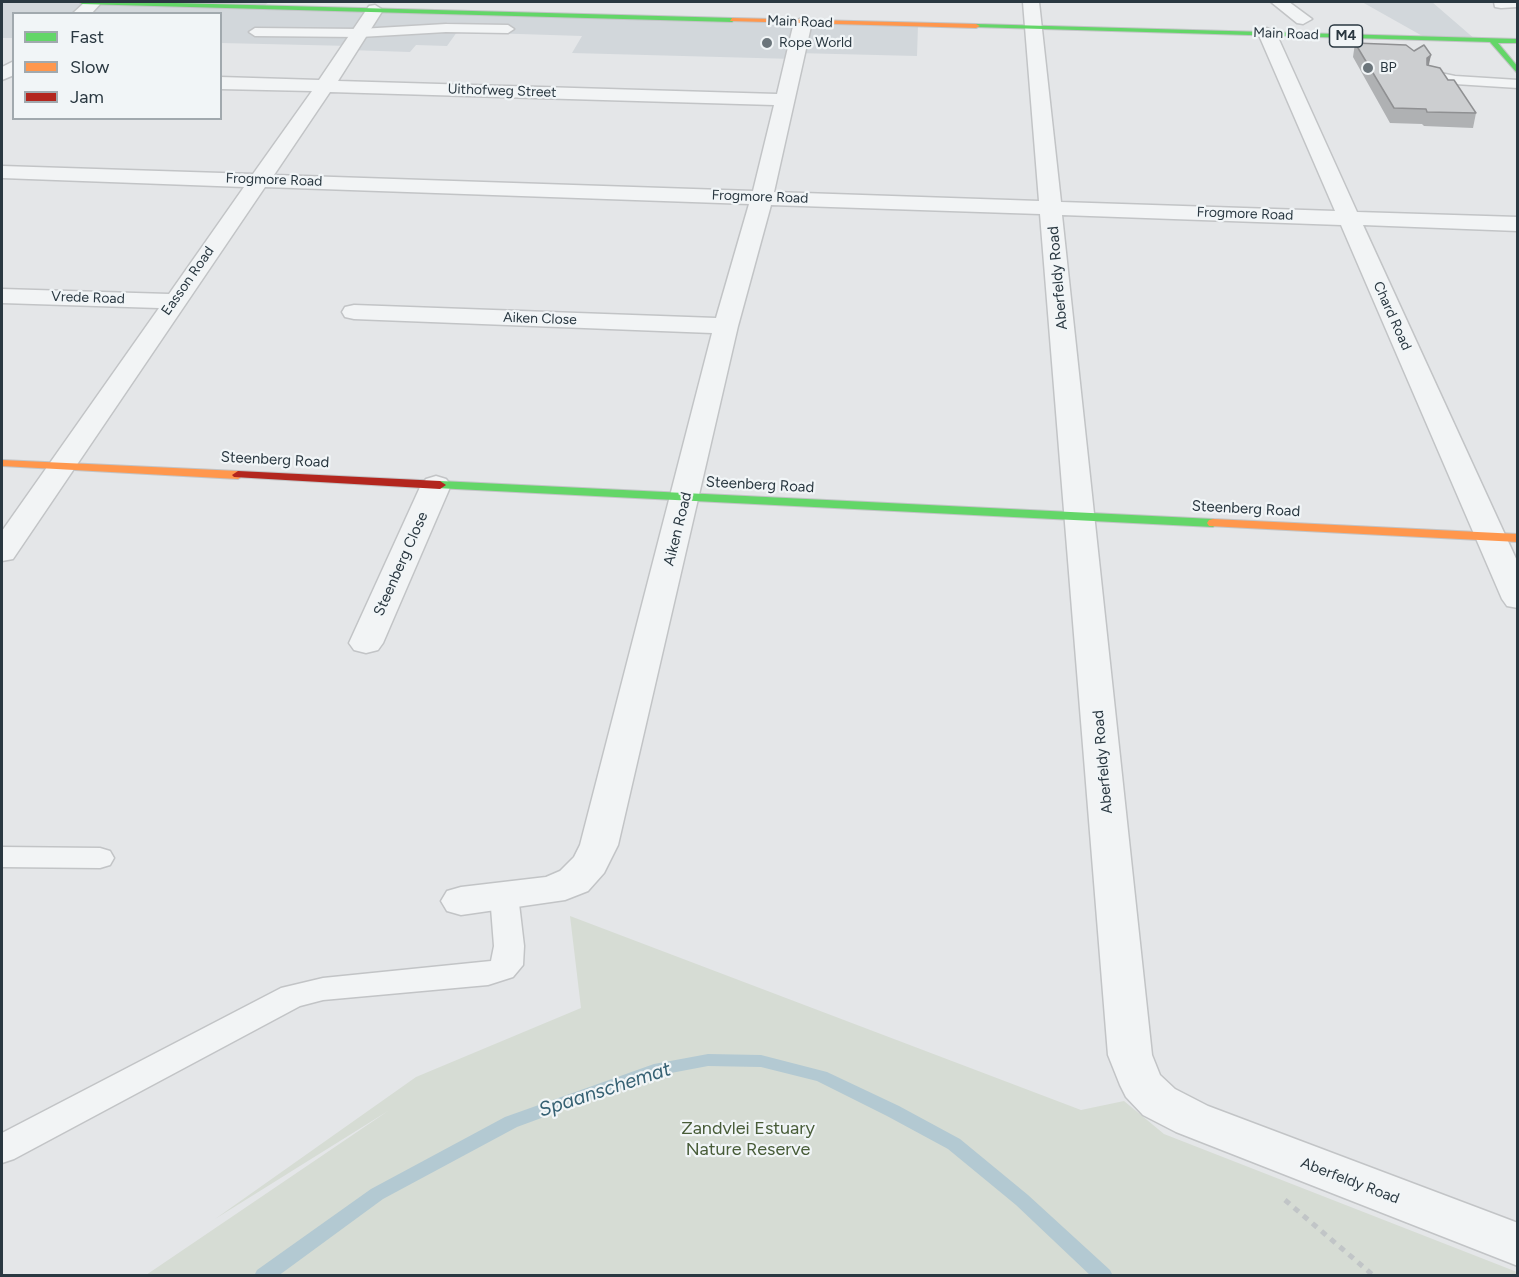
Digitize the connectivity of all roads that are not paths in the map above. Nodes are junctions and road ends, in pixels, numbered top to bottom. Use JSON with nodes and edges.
{"nodes":[{"id":1,"x":82,"y":2,"type":"edge"},
{"id":2,"x":94,"y":2,"type":"edge"},
{"id":3,"x":1279,"y":2,"type":"edge"},
{"id":4,"x":160,"y":3,"type":"edge"},
{"id":5,"x":266,"y":4,"type":"edge"},
{"id":6,"x":375,"y":10,"type":"junction"},
{"id":7,"x":82,"y":12,"type":"edge"},
{"id":8,"x":1032,"y":15,"type":"edge"},
{"id":9,"x":1303,"y":19,"type":"dead end"},
{"id":10,"x":802,"y":22,"type":"junction"},
{"id":11,"x":508,"y":29,"type":"dead end"},
{"id":12,"x":255,"y":32,"type":"dead end"},
{"id":13,"x":360,"y":33,"type":"junction"},
{"id":14,"x":1267,"y":33,"type":"junction"},
{"id":15,"x":1493,"y":40,"type":"junction"},
{"id":16,"x":1518,"y":41,"type":"edge"},
{"id":17,"x":1518,"y":72,"type":"edge"},
{"id":18,"x":1431,"y":75,"type":"edge"},
{"id":19,"x":222,"y":83,"type":"edge"},
{"id":20,"x":1518,"y":84,"type":"edge"},
{"id":21,"x":325,"y":86,"type":"junction"},
{"id":22,"x":783,"y":100,"type":"junction"},
{"id":23,"x":2,"y":172,"type":"edge"},
{"id":24,"x":259,"y":179,"type":"junction"},
{"id":25,"x":762,"y":197,"type":"junction"},
{"id":26,"x":1051,"y":207,"type":"junction"},
{"id":27,"x":1348,"y":218,"type":"junction"},
{"id":28,"x":1518,"y":224,"type":"edge"},
{"id":29,"x":2,"y":296,"type":"edge"},
{"id":30,"x":174,"y":301,"type":"junction"},
{"id":31,"x":354,"y":312,"type":"dead end"},
{"id":32,"x":726,"y":326,"type":"junction"},
{"id":33,"x":2,"y":463,"type":"edge"},
{"id":34,"x":61,"y":465,"type":"junction"},
{"id":35,"x":436,"y":485,"type":"junction"},
{"id":36,"x":686,"y":497,"type":"junction"},
{"id":37,"x":1080,"y":518,"type":"junction"},
{"id":38,"x":1490,"y":537,"type":"junction"},
{"id":39,"x":1518,"y":538,"type":"edge"},
{"id":40,"x":2,"y":552,"type":"edge"},
{"id":41,"x":1518,"y":599,"type":"edge"},
{"id":42,"x":366,"y":643,"type":"dead end"},
{"id":43,"x":2,"y":857,"type":"edge"},
{"id":44,"x":100,"y":858,"type":"dead end"},
{"id":45,"x":504,"y":895,"type":"junction"},
{"id":46,"x":461,"y":901,"type":"dead end"},
{"id":47,"x":2,"y":1149,"type":"edge"},
{"id":48,"x":1518,"y":1245,"type":"edge"}],
"edges":[{"from":1,"to":2,"type":"main road","name":"Main Road","number":"M4"},
{"from":2,"to":4,"type":"main road","name":"Main Road","number":"M4"},
{"from":2,"to":7,"type":"street"},
{"from":3,"to":9,"type":"street"},
{"from":4,"to":5,"type":"main road","name":"Main Road","number":"M4"},
{"from":5,"to":6,"type":"main road","name":"Main Road","number":"M4"},
{"from":6,"to":10,"type":"main road","name":"Main Road","number":"M4"},
{"from":6,"to":13,"type":"street","name":"Easson Road"},
{"from":8,"to":10,"type":"main road","name":"Main Road","number":"M4"},
{"from":8,"to":14,"type":"main road","name":"Main Road","number":"M4"},
{"from":8,"to":26,"type":"street","name":"Aberfeldy Road"},
{"from":10,"to":22,"type":"street","name":"Aiken Road"},
{"from":11,"to":13,"type":"lane"},
{"from":12,"to":13,"type":"lane"},
{"from":13,"to":21,"type":"street","name":"Easson Road"},
{"from":14,"to":15,"type":"main road","name":"Main Road","number":"M4"},
{"from":14,"to":27,"type":"street","name":"Chard Road"},
{"from":15,"to":16,"type":"main road","name":"Main Road","number":"M4"},
{"from":15,"to":17,"type":"main road"},
{"from":18,"to":20,"type":"lane"},
{"from":19,"to":21,"type":"street","name":"Uithofweg Street"},
{"from":21,"to":22,"type":"street","name":"Uithofweg Street"},
{"from":21,"to":24,"type":"street","name":"Easson Road"},
{"from":22,"to":25,"type":"street","name":"Aiken Road"},
{"from":23,"to":24,"type":"street","name":"Frogmore Road"},
{"from":24,"to":25,"type":"street","name":"Frogmore Road"},
{"from":24,"to":30,"type":"street","name":"Easson Road"},
{"from":25,"to":26,"type":"street","name":"Frogmore Road"},
{"from":25,"to":32,"type":"street","name":"Aiken Road"},
{"from":26,"to":27,"type":"street","name":"Frogmore Road"},
{"from":26,"to":37,"type":"street","name":"Aberfeldy Road"},
{"from":27,"to":28,"type":"street","name":"Frogmore Road"},
{"from":27,"to":38,"type":"street","name":"Chard Road"},
{"from":29,"to":30,"type":"street","name":"Vrede Road"},
{"from":30,"to":34,"type":"street","name":"Easson Road"},
{"from":31,"to":32,"type":"street","name":"Aiken Close"},
{"from":32,"to":36,"type":"street","name":"Aiken Road"},
{"from":33,"to":34,"type":"main road","name":"Steenberg Road"},
{"from":34,"to":35,"type":"main road","name":"Steenberg Road"},
{"from":34,"to":40,"type":"street","name":"Easson Road"},
{"from":35,"to":36,"type":"main road","name":"Steenberg Road"},
{"from":35,"to":42,"type":"street","name":"Steenberg Close"},
{"from":36,"to":37,"type":"main road","name":"Steenberg Road"},
{"from":36,"to":45,"type":"street","name":"Aiken Road"},
{"from":37,"to":38,"type":"main road","name":"Steenberg Road"},
{"from":37,"to":48,"type":"street","name":"Aberfeldy Road"},
{"from":38,"to":39,"type":"main road","name":"Steenberg Road"},
{"from":38,"to":41,"type":"street","name":"Chard Road"},
{"from":43,"to":44,"type":"lane"},
{"from":45,"to":46,"type":"street","name":"Aiken Road"},
{"from":45,"to":47,"type":"lane"}]}
